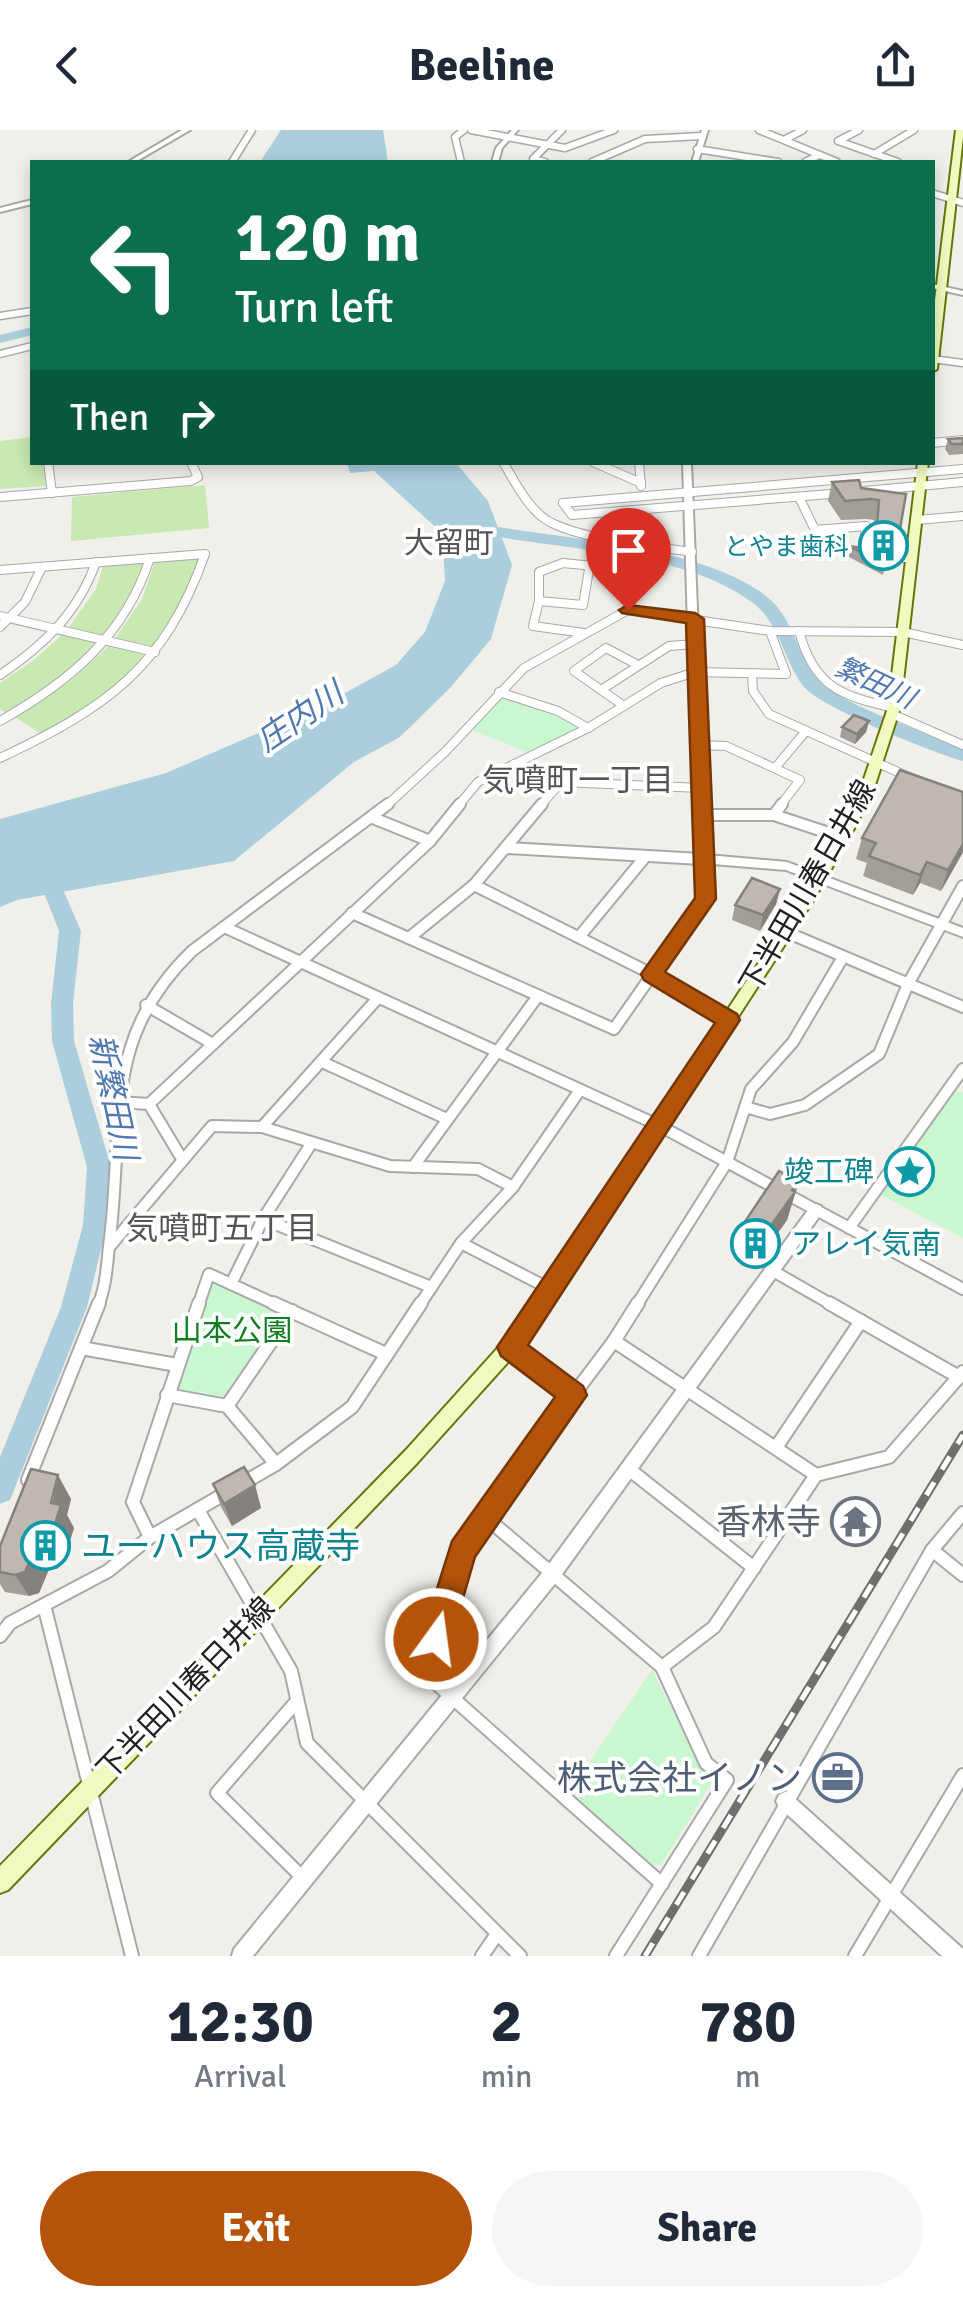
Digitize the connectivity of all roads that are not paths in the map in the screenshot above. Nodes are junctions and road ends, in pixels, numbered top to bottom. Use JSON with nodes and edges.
{"nodes":[{"id":1,"x":187,"y":130,"type":"edge"},
{"id":2,"x":252,"y":130,"type":"edge"},
{"id":3,"x":467,"y":130,"type":"edge"},
{"id":4,"x":562,"y":130,"type":"edge"},
{"id":5,"x":614,"y":130,"type":"edge"},
{"id":6,"x":759,"y":130,"type":"edge"},
{"id":7,"x":803,"y":130,"type":"edge"},
{"id":8,"x":859,"y":130,"type":"edge"},
{"id":9,"x":914,"y":130,"type":"edge"},
{"id":10,"x":960,"y":130,"type":"edge"},
{"id":11,"x":512,"y":133,"type":"edge"},
{"id":12,"x":704,"y":133,"type":"edge"},
{"id":13,"x":590,"y":140,"type":"junction"},
{"id":14,"x":784,"y":140,"type":"junction"},
{"id":15,"x":549,"y":144,"type":"junction"},
{"id":16,"x":618,"y":150,"type":"junction"},
{"id":17,"x":697,"y":150,"type":"junction"},
{"id":18,"x":874,"y":154,"type":"junction"},
{"id":19,"x":819,"y":156,"type":"junction"},
{"id":20,"x":134,"y":160,"type":"edge"},
{"id":21,"x":233,"y":160,"type":"edge"},
{"id":22,"x":461,"y":160,"type":"edge"},
{"id":23,"x":496,"y":160,"type":"edge"},
{"id":24,"x":536,"y":160,"type":"edge"},
{"id":25,"x":596,"y":160,"type":"edge"},
{"id":26,"x":695,"y":160,"type":"edge"},
{"id":27,"x":754,"y":160,"type":"edge"},
{"id":28,"x":810,"y":160,"type":"edge"},
{"id":29,"x":831,"y":160,"type":"edge"},
{"id":30,"x":892,"y":160,"type":"edge"},
{"id":31,"x":958,"y":201,"type":"edge"},
{"id":32,"x":30,"y":202,"type":"edge"},
{"id":33,"x":0,"y":210,"type":"edge"},
{"id":34,"x":935,"y":260,"type":"edge"},
{"id":35,"x":945,"y":262,"type":"junction"},
{"id":36,"x":937,"y":287,"type":"edge"},
{"id":37,"x":963,"y":293,"type":"edge"},
{"id":38,"x":30,"y":310,"type":"edge"},
{"id":39,"x":936,"y":310,"type":"edge"},
{"id":40,"x":0,"y":316,"type":"edge"},
{"id":41,"x":30,"y":346,"type":"edge"},
{"id":42,"x":0,"y":354,"type":"edge"},
{"id":43,"x":935,"y":359,"type":"edge"},
{"id":44,"x":963,"y":363,"type":"edge"},
{"id":45,"x":963,"y":440,"type":"edge"},
{"id":46,"x":935,"y":443,"type":"edge"},
{"id":47,"x":48,"y":465,"type":"edge"},
{"id":48,"x":192,"y":465,"type":"edge"},
{"id":49,"x":505,"y":465,"type":"edge"},
{"id":50,"x":601,"y":465,"type":"edge"},
{"id":51,"x":640,"y":465,"type":"edge"},
{"id":52,"x":689,"y":465,"type":"edge"},
{"id":53,"x":963,"y":470,"type":"edge"},
{"id":54,"x":922,"y":474,"type":"edge"},
{"id":55,"x":963,"y":482,"type":"edge"},
{"id":56,"x":641,"y":483,"type":"junction"},
{"id":57,"x":52,"y":493,"type":"junction"},
{"id":58,"x":0,"y":497,"type":"edge"},
{"id":59,"x":644,"y":498,"type":"junction"},
{"id":60,"x":799,"y":498,"type":"junction"},
{"id":61,"x":690,"y":500,"type":"junction"},
{"id":62,"x":963,"y":516,"type":"edge"},
{"id":63,"x":917,"y":520,"type":"junction"},
{"id":64,"x":692,"y":552,"type":"junction"},
{"id":65,"x":150,"y":558,"type":"junction"},
{"id":66,"x":912,"y":559,"type":"junction"},
{"id":67,"x":96,"y":562,"type":"junction"},
{"id":68,"x":590,"y":564,"type":"junction"},
{"id":69,"x":42,"y":566,"type":"junction"},
{"id":70,"x":0,"y":570,"type":"edge"},
{"id":71,"x":539,"y":601,"type":"junction"},
{"id":72,"x":628,"y":610,"type":"junction"},
{"id":73,"x":5,"y":617,"type":"edge"},
{"id":74,"x":695,"y":619,"type":"junction"},
{"id":75,"x":0,"y":627,"type":"edge"},
{"id":76,"x":58,"y":630,"type":"junction"},
{"id":77,"x":771,"y":630,"type":"junction"},
{"id":78,"x":798,"y":631,"type":"junction"},
{"id":79,"x":903,"y":632,"type":"junction"},
{"id":80,"x":585,"y":634,"type":"junction"},
{"id":81,"x":108,"y":640,"type":"junction"},
{"id":82,"x":695,"y":644,"type":"junction"},
{"id":83,"x":963,"y":645,"type":"edge"},
{"id":84,"x":154,"y":652,"type":"junction"},
{"id":85,"x":638,"y":665,"type":"junction"},
{"id":86,"x":695,"y":672,"type":"junction"},
{"id":87,"x":752,"y":674,"type":"junction"},
{"id":88,"x":0,"y":676,"type":"edge"},
{"id":89,"x":602,"y":690,"type":"junction"},
{"id":90,"x":499,"y":692,"type":"junction"},
{"id":91,"x":624,"y":706,"type":"junction"},
{"id":92,"x":893,"y":712,"type":"junction"},
{"id":93,"x":0,"y":721,"type":"edge"},
{"id":94,"x":588,"y":728,"type":"junction"},
{"id":95,"x":963,"y":730,"type":"edge"},
{"id":96,"x":806,"y":731,"type":"junction"},
{"id":97,"x":960,"y":744,"type":"edge"},
{"id":98,"x":698,"y":745,"type":"junction"},
{"id":99,"x":0,"y":758,"type":"edge"},
{"id":100,"x":879,"y":763,"type":"junction"},
{"id":101,"x":514,"y":764,"type":"junction"},
{"id":102,"x":775,"y":768,"type":"junction"},
{"id":103,"x":912,"y":778,"type":"edge"},
{"id":104,"x":560,"y":782,"type":"junction"},
{"id":105,"x":701,"y":788,"type":"junction"},
{"id":106,"x":701,"y":814,"type":"junction"},
{"id":107,"x":774,"y":815,"type":"junction"},
{"id":108,"x":374,"y":818,"type":"junction"},
{"id":109,"x":844,"y":838,"type":"junction"},
{"id":110,"x":430,"y":842,"type":"junction"},
{"id":111,"x":506,"y":848,"type":"junction"},
{"id":112,"x":645,"y":856,"type":"junction"},
{"id":113,"x":702,"y":860,"type":"junction"},
{"id":114,"x":821,"y":877,"type":"junction"},
{"id":115,"x":474,"y":886,"type":"junction"},
{"id":116,"x":963,"y":886,"type":"edge"},
{"id":117,"x":352,"y":913,"type":"junction"},
{"id":118,"x":941,"y":924,"type":"junction"},
{"id":119,"x":224,"y":927,"type":"junction"},
{"id":120,"x":786,"y":932,"type":"junction"},
{"id":121,"x":963,"y":934,"type":"edge"},
{"id":122,"x":579,"y":937,"type":"junction"},
{"id":123,"x":409,"y":938,"type":"junction"},
{"id":124,"x":844,"y":958,"type":"junction"},
{"id":125,"x":300,"y":962,"type":"junction"},
{"id":126,"x":652,"y":974,"type":"junction"},
{"id":127,"x":908,"y":984,"type":"junction"},
{"id":128,"x":538,"y":996,"type":"junction"},
{"id":129,"x":378,"y":998,"type":"junction"},
{"id":130,"x":146,"y":1004,"type":"junction"},
{"id":131,"x":963,"y":1007,"type":"edge"},
{"id":132,"x":729,"y":1020,"type":"junction"},
{"id":133,"x":213,"y":1044,"type":"junction"},
{"id":134,"x":497,"y":1052,"type":"junction"},
{"id":135,"x":322,"y":1062,"type":"junction"},
{"id":136,"x":963,"y":1069,"type":"edge"},
{"id":137,"x":958,"y":1084,"type":"edge"},
{"id":138,"x":580,"y":1090,"type":"junction"},
{"id":139,"x":118,"y":1102,"type":"junction"},
{"id":140,"x":149,"y":1104,"type":"junction"},
{"id":141,"x":746,"y":1107,"type":"junction"},
{"id":142,"x":447,"y":1120,"type":"junction"},
{"id":143,"x":660,"y":1126,"type":"junction"},
{"id":144,"x":262,"y":1127,"type":"junction"},
{"id":145,"x":311,"y":1144,"type":"junction"},
{"id":146,"x":182,"y":1160,"type":"junction"},
{"id":147,"x":727,"y":1162,"type":"junction"},
{"id":148,"x":412,"y":1167,"type":"junction"},
{"id":149,"x":513,"y":1186,"type":"junction"},
{"id":150,"x":816,"y":1210,"type":"junction"},
{"id":151,"x":263,"y":1219,"type":"junction"},
{"id":152,"x":849,"y":1228,"type":"junction"},
{"id":153,"x":461,"y":1243,"type":"junction"},
{"id":154,"x":110,"y":1246,"type":"junction"},
{"id":155,"x":773,"y":1271,"type":"junction"},
{"id":156,"x":231,"y":1284,"type":"junction"},
{"id":157,"x":432,"y":1287,"type":"junction"},
{"id":158,"x":963,"y":1289,"type":"edge"},
{"id":159,"x":552,"y":1290,"type":"junction"},
{"id":160,"x":292,"y":1311,"type":"junction"},
{"id":161,"x":860,"y":1321,"type":"junction"},
{"id":162,"x":614,"y":1342,"type":"junction"},
{"id":163,"x":510,"y":1347,"type":"junction"},
{"id":164,"x":81,"y":1348,"type":"junction"},
{"id":165,"x":386,"y":1354,"type":"junction"},
{"id":166,"x":177,"y":1365,"type":"junction"},
{"id":167,"x":961,"y":1374,"type":"edge"},
{"id":168,"x":687,"y":1389,"type":"junction"},
{"id":169,"x":167,"y":1395,"type":"junction"},
{"id":170,"x":573,"y":1395,"type":"junction"},
{"id":171,"x":226,"y":1406,"type":"junction"},
{"id":172,"x":777,"y":1446,"type":"junction"},
{"id":173,"x":276,"y":1464,"type":"junction"},
{"id":174,"x":630,"y":1470,"type":"junction"},
{"id":175,"x":816,"y":1475,"type":"junction"},
{"id":176,"x":22,"y":1496,"type":"edge"},
{"id":177,"x":198,"y":1510,"type":"junction"},
{"id":178,"x":963,"y":1513,"type":"edge"},
{"id":179,"x":483,"y":1516,"type":"junction"},
{"id":180,"x":150,"y":1538,"type":"junction"},
{"id":181,"x":932,"y":1550,"type":"junction"},
{"id":182,"x":754,"y":1568,"type":"junction"},
{"id":183,"x":552,"y":1574,"type":"junction"},
{"id":184,"x":963,"y":1575,"type":"edge"},
{"id":185,"x":44,"y":1605,"type":"junction"},
{"id":186,"x":258,"y":1614,"type":"junction"},
{"id":187,"x":0,"y":1636,"type":"edge"},
{"id":188,"x":662,"y":1667,"type":"junction"},
{"id":189,"x":451,"y":1698,"type":"junction"},
{"id":190,"x":296,"y":1701,"type":"junction"},
{"id":191,"x":963,"y":1775,"type":"edge"},
{"id":192,"x":90,"y":1788,"type":"junction"},
{"id":193,"x":784,"y":1801,"type":"junction"},
{"id":194,"x":366,"y":1803,"type":"junction"},
{"id":195,"x":304,"y":1880,"type":"junction"},
{"id":196,"x":0,"y":1882,"type":"edge"},
{"id":197,"x":662,"y":1884,"type":"junction"},
{"id":198,"x":890,"y":1898,"type":"junction"},
{"id":199,"x":496,"y":1934,"type":"junction"},
{"id":200,"x":253,"y":1941,"type":"junction"},
{"id":201,"x":132,"y":1956,"type":"edge"},
{"id":202,"x":241,"y":1956,"type":"edge"},
{"id":203,"x":265,"y":1956,"type":"edge"},
{"id":204,"x":482,"y":1956,"type":"edge"},
{"id":205,"x":520,"y":1956,"type":"edge"},
{"id":206,"x":616,"y":1956,"type":"edge"},
{"id":207,"x":699,"y":1956,"type":"edge"},
{"id":208,"x":856,"y":1956,"type":"edge"},
{"id":209,"x":956,"y":1956,"type":"edge"}],
"edges":[{"from":1,"to":20,"type":"street"},
{"from":2,"to":21,"type":"street"},
{"from":3,"to":11,"type":"street"},
{"from":3,"to":22,"type":"street"},
{"from":4,"to":15,"type":"street"},
{"from":5,"to":13,"type":"street"},
{"from":6,"to":14,"type":"street"},
{"from":7,"to":14,"type":"street"},
{"from":8,"to":18,"type":"street"},
{"from":9,"to":18,"type":"street"},
{"from":10,"to":31,"type":"main road"},
{"from":11,"to":15,"type":"street"},
{"from":11,"to":23,"type":"street"},
{"from":12,"to":16,"type":"street"},
{"from":12,"to":17,"type":"street"},
{"from":13,"to":15,"type":"street"},
{"from":13,"to":16,"type":"street"},
{"from":14,"to":19,"type":"street"},
{"from":15,"to":24,"type":"street"},
{"from":16,"to":25,"type":"street"},
{"from":17,"to":26,"type":"street"},
{"from":17,"to":27,"type":"street"},
{"from":18,"to":30,"type":"street"},
{"from":19,"to":28,"type":"street"},
{"from":19,"to":29,"type":"street"},
{"from":31,"to":35,"type":"main road"},
{"from":32,"to":33,"type":"street"},
{"from":34,"to":35,"type":"street"},
{"from":35,"to":36,"type":"main road"},
{"from":36,"to":37,"type":"street"},
{"from":36,"to":39,"type":"main road"},
{"from":38,"to":40,"type":"street"},
{"from":41,"to":42,"type":"street"},
{"from":43,"to":44,"type":"street"},
{"from":45,"to":46,"type":"street"},
{"from":47,"to":57,"type":"street"},
{"from":48,"to":57,"type":"street"},
{"from":49,"to":64,"type":"street"},
{"from":50,"to":56,"type":"street"},
{"from":51,"to":56,"type":"street"},
{"from":52,"to":61,"type":"street"},
{"from":53,"to":54,"type":"street"},
{"from":54,"to":55,"type":"street"},
{"from":54,"to":60,"type":"street"},
{"from":54,"to":61,"type":"street"},
{"from":54,"to":63,"type":"main road","name":"下半田川春日井線"},
{"from":56,"to":59,"type":"street"},
{"from":57,"to":58,"type":"street"},
{"from":59,"to":61,"type":"street"},
{"from":59,"to":61,"type":"street"},
{"from":60,"to":61,"type":"street"},
{"from":60,"to":66,"type":"street"},
{"from":61,"to":64,"type":"street"},
{"from":62,"to":63,"type":"street"},
{"from":63,"to":66,"type":"main road","name":"下半田川春日井線"},
{"from":64,"to":74,"type":"street"},
{"from":65,"to":67,"type":"street"},
{"from":65,"to":81,"type":"street"},
{"from":65,"to":84,"type":"street"},
{"from":66,"to":79,"type":"main road","name":"下半田川春日井線"},
{"from":67,"to":69,"type":"street"},
{"from":67,"to":76,"type":"street"},
{"from":68,"to":71,"type":"street"},
{"from":68,"to":71,"type":"street"},
{"from":68,"to":72,"type":"street"},
{"from":69,"to":70,"type":"street"},
{"from":69,"to":73,"type":"street"},
{"from":71,"to":80,"type":"street"},
{"from":72,"to":74,"type":"street"},
{"from":72,"to":80,"type":"street"},
{"from":73,"to":75,"type":"street"},
{"from":73,"to":76,"type":"street"},
{"from":74,"to":77,"type":"street"},
{"from":74,"to":82,"type":"street"},
{"from":76,"to":81,"type":"street"},
{"from":76,"to":88,"type":"street"},
{"from":77,"to":78,"type":"street"},
{"from":77,"to":87,"type":"street"},
{"from":78,"to":79,"type":"street"},
{"from":78,"to":92,"type":"street"},
{"from":79,"to":83,"type":"street"},
{"from":79,"to":92,"type":"main road","name":"下半田川春日井線"},
{"from":80,"to":90,"type":"street"},
{"from":81,"to":84,"type":"street"},
{"from":81,"to":93,"type":"street"},
{"from":82,"to":85,"type":"street"},
{"from":82,"to":86,"type":"street"},
{"from":84,"to":99,"type":"street"},
{"from":85,"to":89,"type":"street"},
{"from":85,"to":89,"type":"street"},
{"from":86,"to":87,"type":"street"},
{"from":86,"to":91,"type":"street"},
{"from":86,"to":98,"type":"street"},
{"from":87,"to":96,"type":"street"},
{"from":89,"to":91,"type":"street"},
{"from":90,"to":94,"type":"street"},
{"from":90,"to":108,"type":"street"},
{"from":91,"to":94,"type":"street"},
{"from":92,"to":97,"type":"street"},
{"from":92,"to":100,"type":"main road","name":"下半田川春日井線"},
{"from":94,"to":101,"type":"street"},
{"from":95,"to":97,"type":"street"},
{"from":96,"to":100,"type":"street"},
{"from":96,"to":102,"type":"street"},
{"from":98,"to":102,"type":"street"},
{"from":98,"to":105,"type":"street"},
{"from":100,"to":103,"type":"street"},
{"from":100,"to":109,"type":"main road","name":"下半田川春日井線"},
{"from":101,"to":104,"type":"street"},
{"from":101,"to":110,"type":"street"},
{"from":102,"to":107,"type":"street"},
{"from":104,"to":105,"type":"street"},
{"from":104,"to":111,"type":"street"},
{"from":105,"to":106,"type":"street"},
{"from":106,"to":107,"type":"street"},
{"from":106,"to":113,"type":"street"},
{"from":107,"to":109,"type":"street"},
{"from":108,"to":110,"type":"street"},
{"from":108,"to":119,"type":"street"},
{"from":109,"to":114,"type":"main road","name":"下半田川春日井線"},
{"from":110,"to":117,"type":"street"},
{"from":111,"to":112,"type":"street"},
{"from":111,"to":115,"type":"street"},
{"from":112,"to":113,"type":"street"},
{"from":112,"to":122,"type":"street"},
{"from":113,"to":114,"type":"street"},
{"from":113,"to":126,"type":"street"},
{"from":114,"to":118,"type":"street"},
{"from":114,"to":120,"type":"main road","name":"下半田川春日井線"},
{"from":115,"to":122,"type":"street"},
{"from":115,"to":123,"type":"street"},
{"from":116,"to":118,"type":"street"},
{"from":117,"to":123,"type":"street"},
{"from":117,"to":125,"type":"street"},
{"from":118,"to":121,"type":"street"},
{"from":118,"to":127,"type":"street"},
{"from":119,"to":125,"type":"street"},
{"from":119,"to":130,"type":"street"},
{"from":120,"to":124,"type":"street"},
{"from":120,"to":132,"type":"main road","name":"下半田川春日井線"},
{"from":122,"to":126,"type":"street"},
{"from":123,"to":128,"type":"street"},
{"from":124,"to":127,"type":"street"},
{"from":124,"to":141,"type":"street"},
{"from":125,"to":129,"type":"street"},
{"from":125,"to":133,"type":"street"},
{"from":126,"to":128,"type":"street"},
{"from":126,"to":132,"type":"street"},
{"from":127,"to":131,"type":"street"},
{"from":127,"to":141,"type":"street"},
{"from":128,"to":134,"type":"street"},
{"from":129,"to":134,"type":"street"},
{"from":129,"to":135,"type":"street"},
{"from":130,"to":133,"type":"street"},
{"from":130,"to":139,"type":"street"},
{"from":132,"to":143,"type":"main road","name":"下半田川春日井線"},
{"from":133,"to":140,"type":"street"},
{"from":134,"to":138,"type":"street"},
{"from":134,"to":142,"type":"street"},
{"from":135,"to":142,"type":"street"},
{"from":135,"to":144,"type":"street"},
{"from":136,"to":137,"type":"street"},
{"from":137,"to":152,"type":"street"},
{"from":138,"to":143,"type":"street"},
{"from":138,"to":149,"type":"street"},
{"from":139,"to":140,"type":"street"},
{"from":139,"to":154,"type":"street"},
{"from":140,"to":146,"type":"street"},
{"from":141,"to":147,"type":"street"},
{"from":142,"to":148,"type":"street"},
{"from":143,"to":147,"type":"street"},
{"from":143,"to":159,"type":"main road","name":"下半田川春日井線"},
{"from":144,"to":145,"type":"street"},
{"from":144,"to":146,"type":"street"},
{"from":145,"to":148,"type":"street"},
{"from":145,"to":151,"type":"street"},
{"from":146,"to":154,"type":"street"},
{"from":147,"to":150,"type":"street"},
{"from":147,"to":162,"type":"street"},
{"from":148,"to":149,"type":"street"},
{"from":149,"to":153,"type":"street"},
{"from":150,"to":152,"type":"street"},
{"from":150,"to":155,"type":"street"},
{"from":151,"to":156,"type":"street"},
{"from":151,"to":157,"type":"street"},
{"from":152,"to":158,"type":"street"},
{"from":153,"to":157,"type":"street"},
{"from":153,"to":159,"type":"street"},
{"from":154,"to":164,"type":"street"},
{"from":155,"to":161,"type":"street"},
{"from":155,"to":168,"type":"street"},
{"from":156,"to":160,"type":"street"},
{"from":156,"to":166,"type":"street"},
{"from":157,"to":165,"type":"street"},
{"from":159,"to":163,"type":"main road","name":"下半田川春日井線"},
{"from":160,"to":165,"type":"street"},
{"from":160,"to":171,"type":"street"},
{"from":161,"to":167,"type":"street"},
{"from":161,"to":172,"type":"street"},
{"from":162,"to":168,"type":"street"},
{"from":162,"to":170,"type":"street"},
{"from":163,"to":170,"type":"street"},
{"from":163,"to":186,"type":"main road","name":"下半田川春日井線"},
{"from":164,"to":166,"type":"street"},
{"from":164,"to":176,"type":"street"},
{"from":165,"to":173,"type":"street"},
{"from":166,"to":169,"type":"street"},
{"from":167,"to":175,"type":"street"},
{"from":168,"to":172,"type":"street"},
{"from":168,"to":174,"type":"street"},
{"from":169,"to":171,"type":"street"},
{"from":169,"to":180,"type":"street"},
{"from":170,"to":179,"type":"street"},
{"from":171,"to":173,"type":"street"},
{"from":172,"to":175,"type":"street"},
{"from":173,"to":177,"type":"street"},
{"from":174,"to":182,"type":"street"},
{"from":174,"to":183,"type":"street"},
{"from":175,"to":182,"type":"street"},
{"from":177,"to":180,"type":"street"},
{"from":177,"to":186,"type":"street"},
{"from":178,"to":181,"type":"street"},
{"from":179,"to":183,"type":"street"},
{"from":179,"to":189,"type":"street"},
{"from":180,"to":185,"type":"street"},
{"from":181,"to":184,"type":"street"},
{"from":181,"to":193,"type":"street"},
{"from":182,"to":188,"type":"street"},
{"from":183,"to":188,"type":"street"},
{"from":183,"to":189,"type":"street"},
{"from":185,"to":187,"type":"street"},
{"from":185,"to":192,"type":"street"},
{"from":186,"to":190,"type":"street"},
{"from":186,"to":192,"type":"main road","name":"下半田川春日井線"},
{"from":188,"to":197,"type":"street"},
{"from":189,"to":194,"type":"street"},
{"from":189,"to":197,"type":"street"},
{"from":190,"to":194,"type":"street"},
{"from":190,"to":195,"type":"street"},
{"from":191,"to":198,"type":"street"},
{"from":192,"to":196,"type":"main road","name":"下半田川春日井線"},
{"from":192,"to":201,"type":"street"},
{"from":193,"to":198,"type":"street"},
{"from":193,"to":207,"type":"street"},
{"from":194,"to":195,"type":"street"},
{"from":194,"to":199,"type":"street"},
{"from":195,"to":200,"type":"street"},
{"from":197,"to":206,"type":"street"},
{"from":198,"to":208,"type":"street"},
{"from":198,"to":209,"type":"street"},
{"from":199,"to":204,"type":"street"},
{"from":199,"to":205,"type":"street"},
{"from":200,"to":202,"type":"street"},
{"from":200,"to":203,"type":"street"}]}
